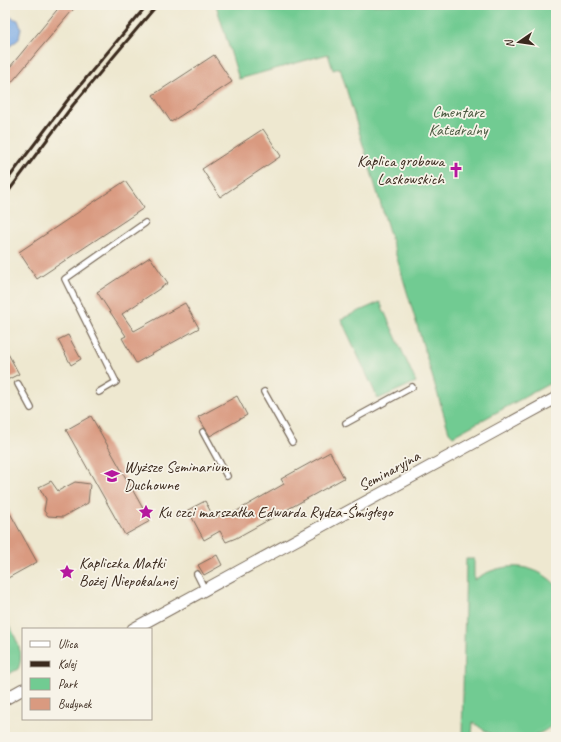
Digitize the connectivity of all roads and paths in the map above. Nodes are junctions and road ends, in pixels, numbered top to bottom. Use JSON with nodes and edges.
{"nodes":[{"id":1,"x":146,"y":223,"type":"dead end"},
{"id":2,"x":18,"y":384,"type":"dead end"},
{"id":3,"x":412,"y":387,"type":"dead end"},
{"id":4,"x":99,"y":392,"type":"dead end"},
{"id":5,"x":264,"y":392,"type":"dead end"},
{"id":6,"x":556,"y":398,"type":"edge"},
{"id":7,"x":31,"y":408,"type":"dead end"},
{"id":8,"x":346,"y":423,"type":"dead end"},
{"id":9,"x":203,"y":432,"type":"dead end"},
{"id":10,"x":292,"y":442,"type":"dead end"},
{"id":11,"x":227,"y":476,"type":"dead end"},
{"id":12,"x":197,"y":574,"type":"dead end"},
{"id":13,"x":204,"y":590,"type":"junction"},
{"id":14,"x":134,"y":628,"type":"edge"},
{"id":15,"x":22,"y":690,"type":"edge"},
{"id":16,"x":5,"y":698,"type":"edge"}],
"edges":[{"from":1,"to":4,"type":"lane"},
{"from":2,"to":7,"type":"lane"},
{"from":3,"to":8,"type":"lane"},
{"from":5,"to":10,"type":"lane"},
{"from":6,"to":13,"type":"street","name":"Seminaryjna"},
{"from":9,"to":11,"type":"lane"},
{"from":12,"to":13,"type":"lane"},
{"from":13,"to":14,"type":"street","name":"Seminaryjna"},
{"from":15,"to":16,"type":"street"}]}
